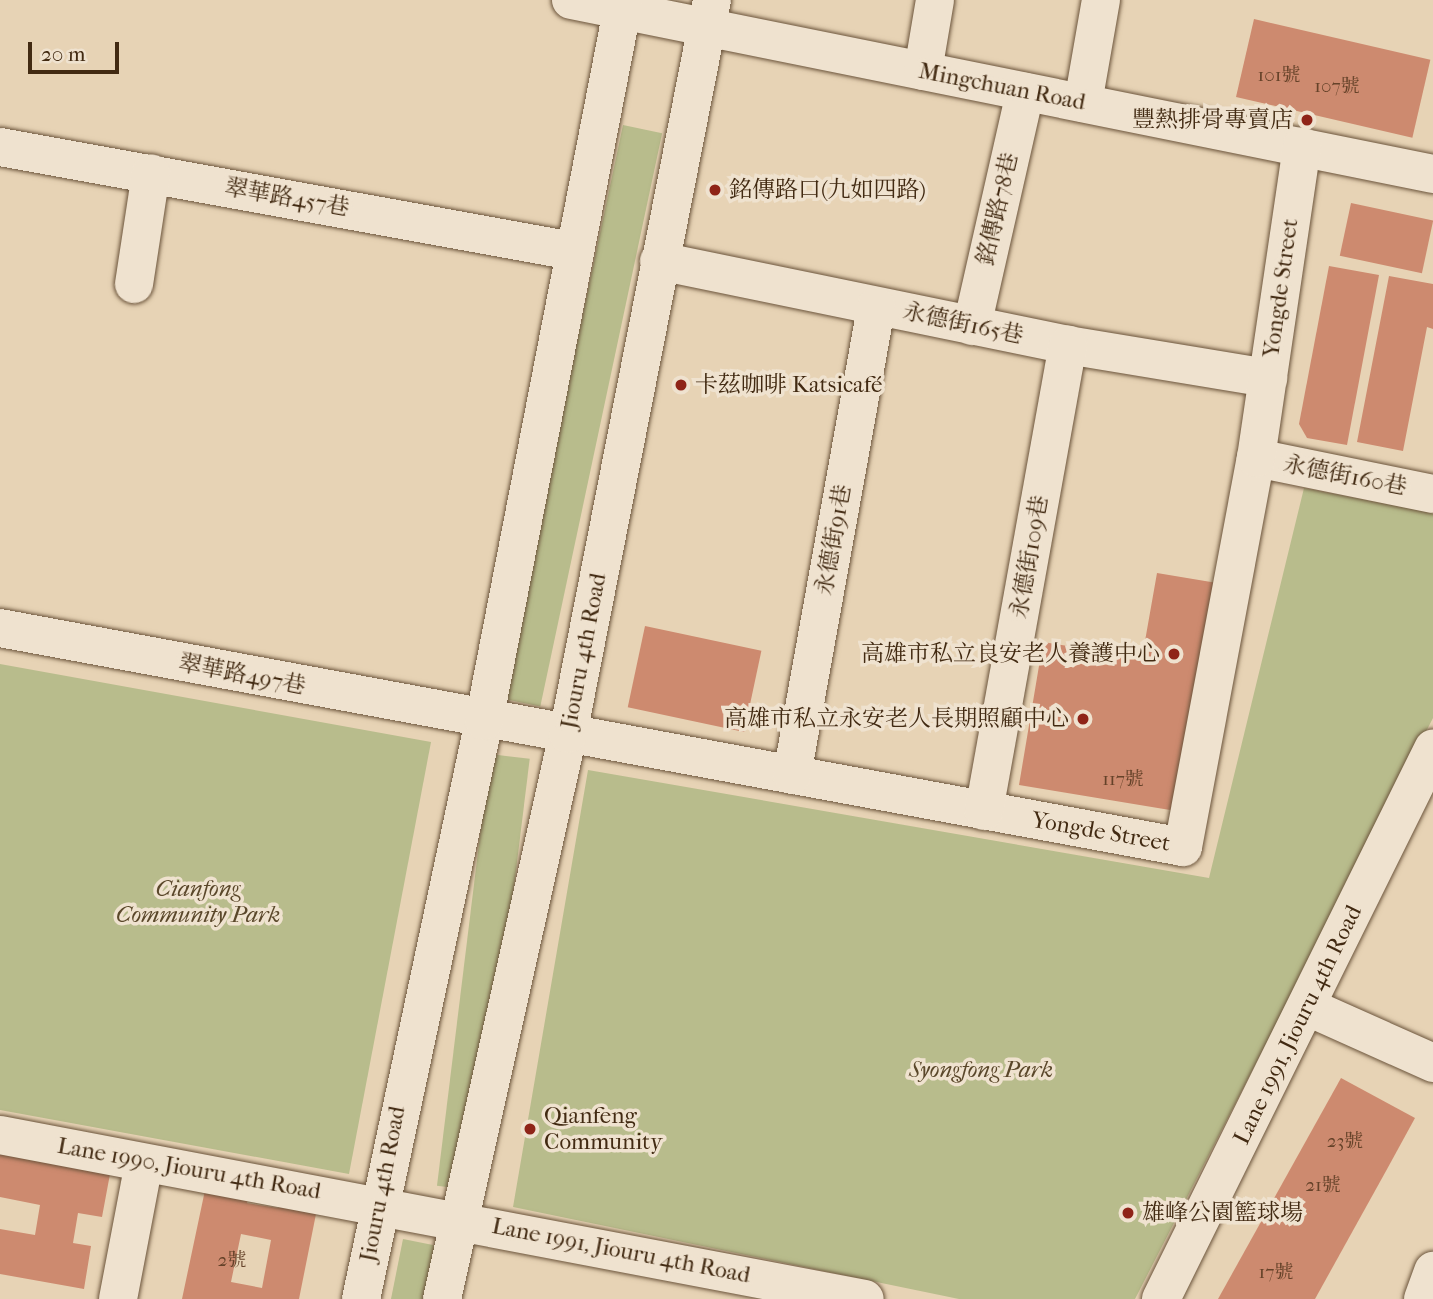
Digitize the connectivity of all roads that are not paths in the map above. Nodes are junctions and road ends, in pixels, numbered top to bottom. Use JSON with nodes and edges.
{"nodes":[{"id":1,"x":571,"y":0,"type":"edge"},
{"id":2,"x":935,"y":0,"type":"edge"},
{"id":3,"x":1101,"y":0,"type":"edge"},
{"id":4,"x":623,"y":5,"type":"edge"},
{"id":5,"x":709,"y":13,"type":"edge"},
{"id":6,"x":923,"y":71,"type":"junction"},
{"id":7,"x":1024,"y":92,"type":"junction"},
{"id":8,"x":1083,"y":103,"type":"junction"},
{"id":9,"x":1301,"y":146,"type":"junction"},
{"id":10,"x":0,"y":147,"type":"edge"},
{"id":11,"x":151,"y":173,"type":"junction"},
{"id":12,"x":1433,"y":174,"type":"edge"},
{"id":13,"x":573,"y":251,"type":"junction"},
{"id":14,"x":659,"y":261,"type":"junction"},
{"id":15,"x":134,"y":284,"type":"dead end"},
{"id":16,"x":876,"y":306,"type":"junction"},
{"id":17,"x":972,"y":326,"type":"junction"},
{"id":18,"x":1068,"y":345,"type":"junction"},
{"id":19,"x":1268,"y":378,"type":"junction"},
{"id":20,"x":1256,"y":458,"type":"junction"},
{"id":21,"x":1433,"y":494,"type":"edge"},
{"id":22,"x":0,"y":628,"type":"edge"},
{"id":23,"x":484,"y":721,"type":"junction"},
{"id":24,"x":568,"y":734,"type":"junction"},
{"id":25,"x":1433,"y":749,"type":"edge"},
{"id":26,"x":792,"y":775,"type":"junction"},
{"id":27,"x":984,"y":811,"type":"junction"},
{"id":28,"x":1308,"y":1007,"type":"junction"},
{"id":29,"x":1433,"y":1063,"type":"edge"},
{"id":30,"x":0,"y":1135,"type":"edge"},
{"id":31,"x":144,"y":1163,"type":"junction"},
{"id":32,"x":378,"y":1203,"type":"junction"},
{"id":33,"x":459,"y":1220,"type":"junction"},
{"id":34,"x":1433,"y":1271,"type":"edge"},
{"id":35,"x":736,"y":1287,"type":"edge"},
{"id":36,"x":118,"y":1299,"type":"edge"},
{"id":37,"x":360,"y":1299,"type":"edge"},
{"id":38,"x":442,"y":1299,"type":"edge"},
{"id":39,"x":865,"y":1299,"type":"edge"},
{"id":40,"x":1161,"y":1299,"type":"edge"},
{"id":41,"x":1423,"y":1299,"type":"edge"}],
"edges":[{"from":1,"to":4,"type":"street","name":"Mingchuan Road"},
{"from":2,"to":6,"type":"street"},
{"from":3,"to":8,"type":"street"},
{"from":4,"to":5,"type":"street","name":"Mingchuan Road"},
{"from":4,"to":13,"type":"street","name":"Jiouru 4th Road"},
{"from":5,"to":6,"type":"street","name":"Mingchuan Road"},
{"from":5,"to":14,"type":"street","name":"Jiouru 4th Road"},
{"from":6,"to":7,"type":"street","name":"Mingchuan Road"},
{"from":7,"to":8,"type":"street","name":"Mingchuan Road"},
{"from":7,"to":17,"type":"street","name":"銘傳路78巷"},
{"from":8,"to":9,"type":"street","name":"Mingchuan Road"},
{"from":9,"to":12,"type":"street","name":"Mingchuan Road"},
{"from":9,"to":19,"type":"street","name":"Yongde Street"},
{"from":10,"to":11,"type":"street","name":"翠華路457巷"},
{"from":11,"to":13,"type":"street","name":"翠華路457巷"},
{"from":11,"to":15,"type":"street"},
{"from":13,"to":23,"type":"street","name":"Jiouru 4th Road"},
{"from":14,"to":16,"type":"street","name":"永德街165巷"},
{"from":14,"to":24,"type":"street","name":"Jiouru 4th Road"},
{"from":16,"to":17,"type":"street","name":"永德街165巷"},
{"from":16,"to":26,"type":"street","name":"永德街91巷"},
{"from":17,"to":18,"type":"street","name":"永德街165巷"},
{"from":18,"to":19,"type":"street","name":"永德街165巷"},
{"from":18,"to":27,"type":"street","name":"永德街109巷"},
{"from":19,"to":20,"type":"street","name":"Yongde Street"},
{"from":20,"to":21,"type":"street","name":"永德街160巷"},
{"from":20,"to":27,"type":"street","name":"Yongde Street"},
{"from":22,"to":23,"type":"street","name":"翠華路497巷"},
{"from":23,"to":24,"type":"street","name":"Yongde Street"},
{"from":23,"to":32,"type":"street","name":"Jiouru 4th Road"},
{"from":24,"to":26,"type":"street","name":"Yongde Street"},
{"from":24,"to":33,"type":"street","name":"Jiouru 4th Road"},
{"from":25,"to":28,"type":"street","name":"Lane 1991, Jiouru 4th Road"},
{"from":26,"to":27,"type":"street","name":"Yongde Street"},
{"from":28,"to":29,"type":"street"},
{"from":28,"to":40,"type":"street","name":"Lane 1991, Jiouru 4th Road"},
{"from":30,"to":31,"type":"street","name":"Lane 1990, Jiouru 4th Road"},
{"from":31,"to":32,"type":"street","name":"Lane 1990, Jiouru 4th Road"},
{"from":31,"to":36,"type":"street"},
{"from":32,"to":33,"type":"street","name":"Lane 1991, Jiouru 4th Road"},
{"from":32,"to":37,"type":"street","name":"Jiouru 4th Road"},
{"from":33,"to":35,"type":"street","name":"Lane 1991, Jiouru 4th Road"},
{"from":33,"to":38,"type":"street","name":"Jiouru 4th Road"},
{"from":34,"to":41,"type":"street"},
{"from":35,"to":39,"type":"street","name":"Lane 1991, Jiouru 4th Road"}]}
